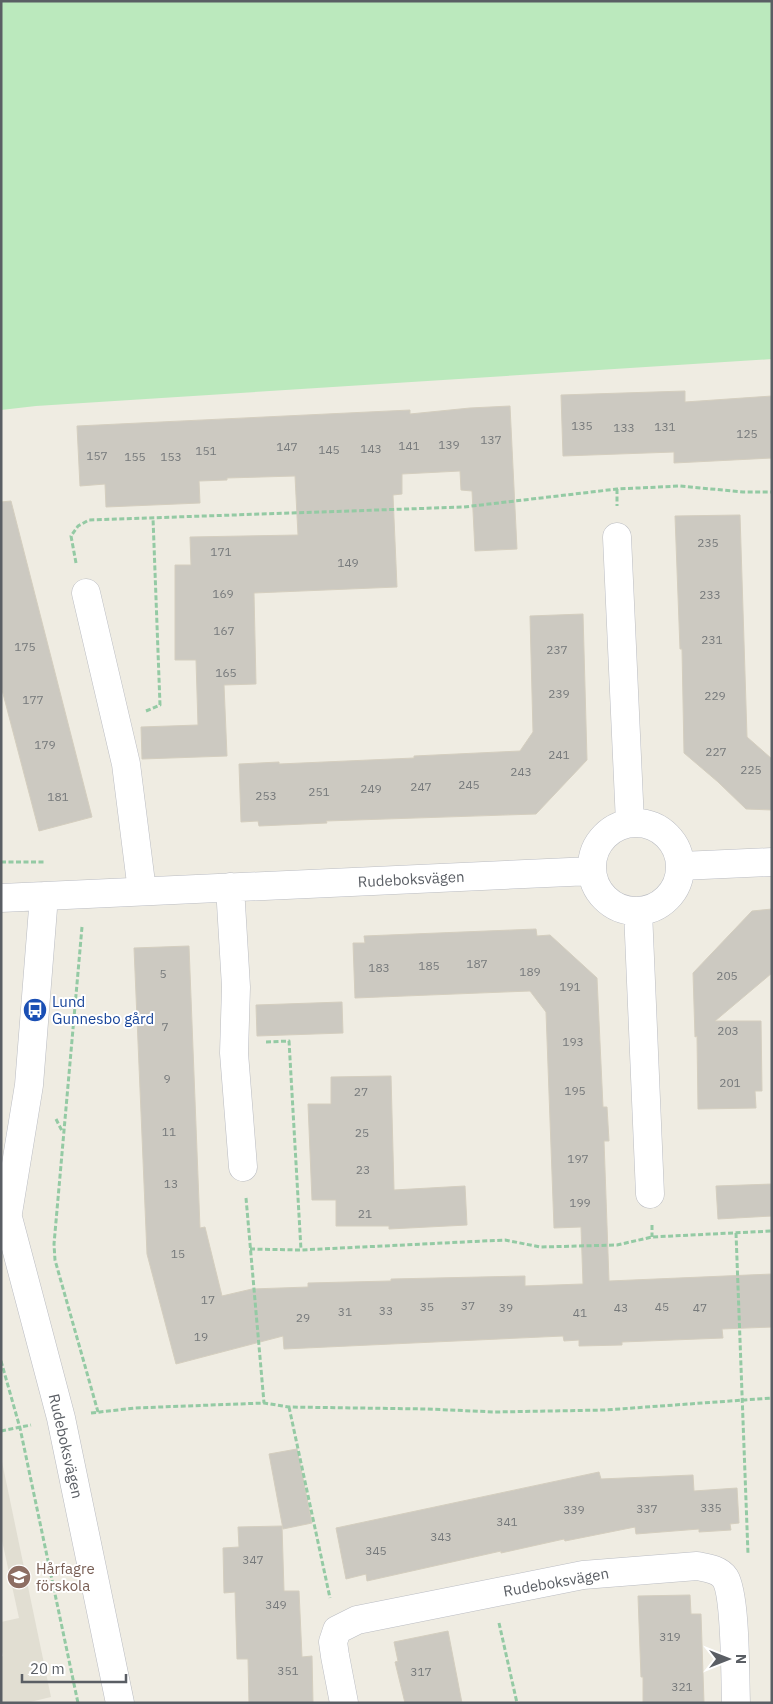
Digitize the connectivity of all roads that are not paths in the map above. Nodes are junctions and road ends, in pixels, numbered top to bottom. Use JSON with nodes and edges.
{"nodes":[{"id":1,"x":617,"y":536,"type":"dead end"},
{"id":2,"x":86,"y":593,"type":"road end"},
{"id":3,"x":630,"y":823,"type":"junction"},
{"id":4,"x":772,"y":862,"type":"edge"},
{"id":5,"x":680,"y":866,"type":"junction"},
{"id":6,"x":592,"y":871,"type":"junction"},
{"id":7,"x":230,"y":887,"type":"junction"},
{"id":8,"x":142,"y":891,"type":"junction"},
{"id":9,"x":44,"y":896,"type":"junction"},
{"id":10,"x":1,"y":898,"type":"edge"},
{"id":11,"x":638,"y":911,"type":"junction"},
{"id":12,"x":243,"y":1167,"type":"road end"},
{"id":13,"x":1,"y":1191,"type":"edge"},
{"id":14,"x":650,"y":1194,"type":"dead end"},
{"id":15,"x":8,"y":1217,"type":"junction"},
{"id":16,"x":120,"y":1703,"type":"edge"},
{"id":17,"x":344,"y":1703,"type":"edge"},
{"id":18,"x":736,"y":1703,"type":"edge"}],
"edges":[{"from":1,"to":3,"type":"street"},
{"from":2,"to":8,"type":"street"},
{"from":3,"to":5,"type":"street"},
{"from":3,"to":6,"type":"street"},
{"from":4,"to":5,"type":"street"},
{"from":5,"to":11,"type":"street"},
{"from":6,"to":7,"type":"street","name":"Rudeboksvägen"},
{"from":6,"to":11,"type":"street"},
{"from":7,"to":8,"type":"street","name":"Rudeboksvägen"},
{"from":7,"to":12,"type":"street"},
{"from":8,"to":9,"type":"street","name":"Rudeboksvägen"},
{"from":9,"to":10,"type":"street","name":"Rudeboksvägen"},
{"from":9,"to":15,"type":"street"},
{"from":11,"to":14,"type":"street"},
{"from":13,"to":15,"type":"street","name":"Rudeboksvägen"},
{"from":15,"to":16,"type":"street","name":"Rudeboksvägen"},
{"from":17,"to":18,"type":"street","name":"Rudeboksvägen"}]}
